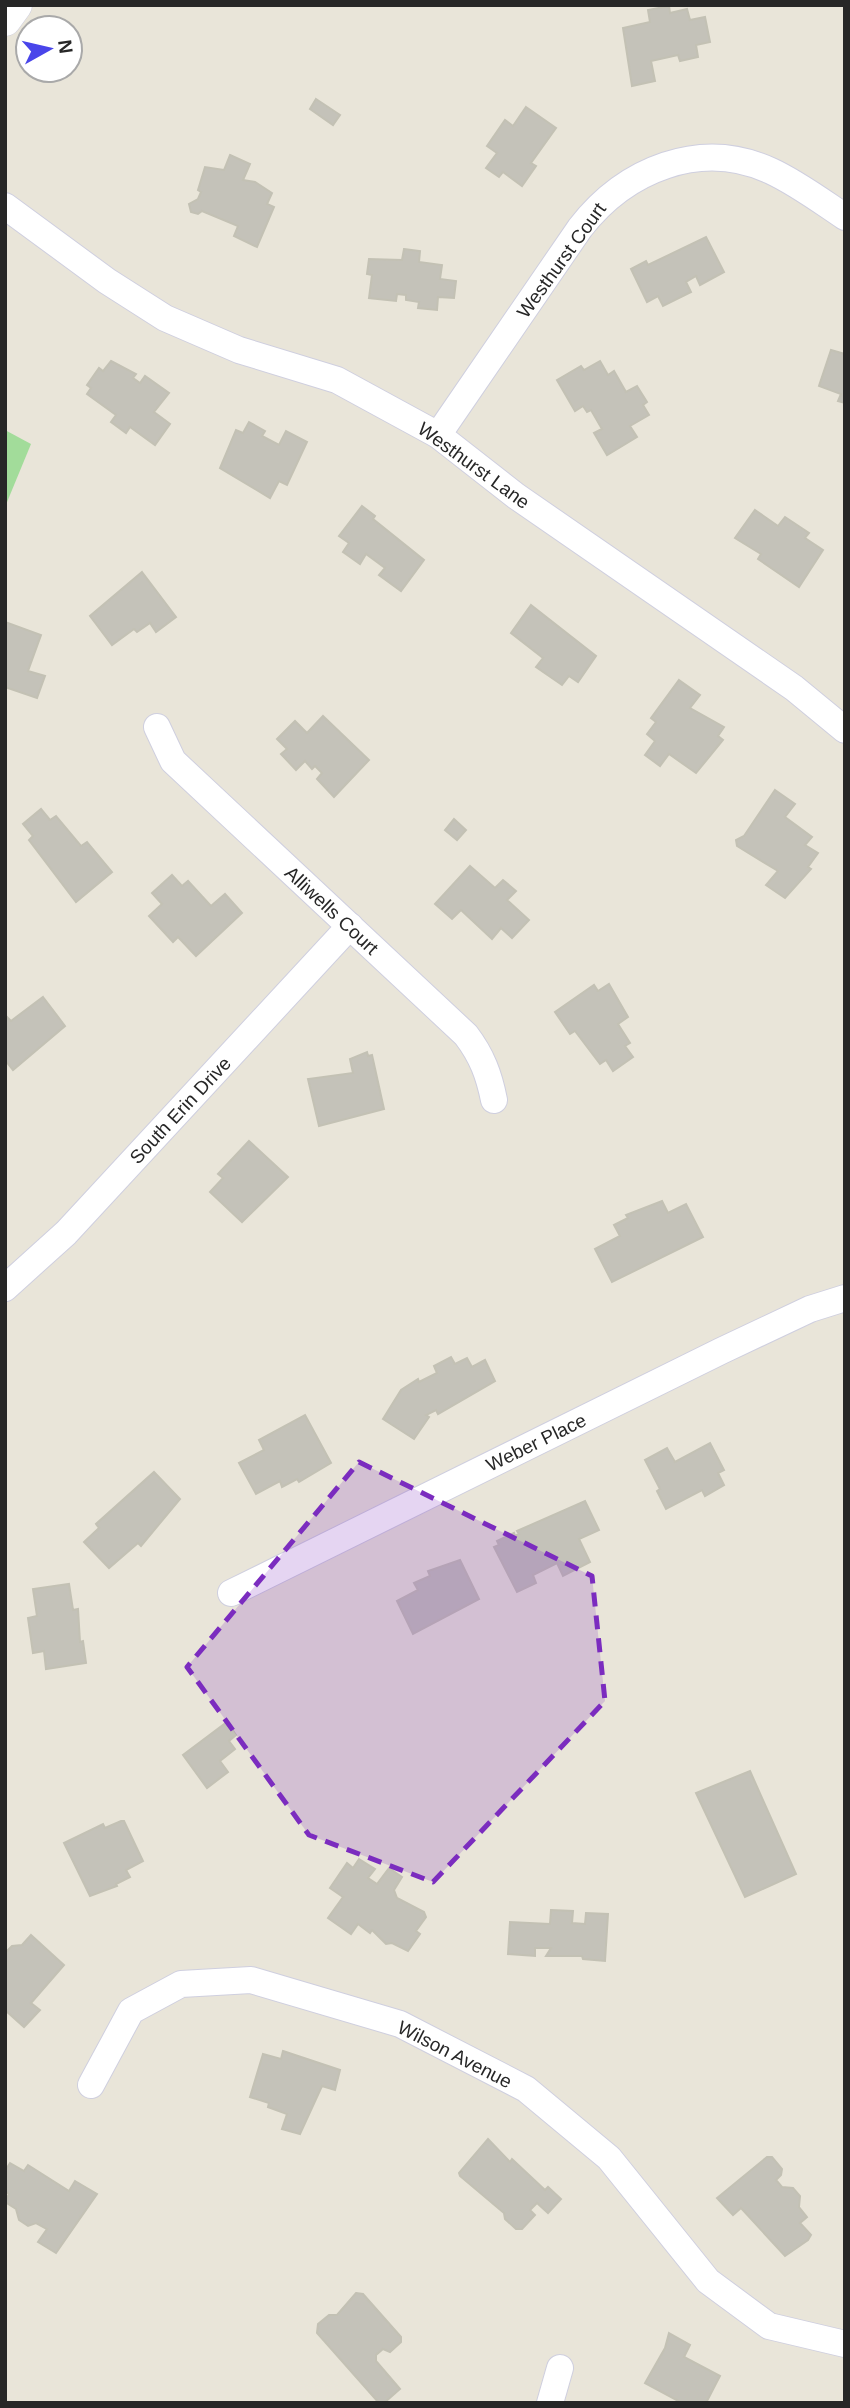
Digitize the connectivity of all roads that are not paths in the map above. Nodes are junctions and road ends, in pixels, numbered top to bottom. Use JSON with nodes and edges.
{"nodes":[{"id":1,"x":16,"y":5,"type":"edge"},
{"id":2,"x":5,"y":20,"type":"edge"},
{"id":3,"x":5,"y":206,"type":"edge"},
{"id":4,"x":845,"y":217,"type":"edge"},
{"id":5,"x":438,"y":435,"type":"junction"},
{"id":6,"x":157,"y":727,"type":"dead end"},
{"id":7,"x":845,"y":730,"type":"edge"},
{"id":8,"x":350,"y":926,"type":"junction"},
{"id":9,"x":494,"y":1100,"type":"dead end"},
{"id":10,"x":5,"y":1288,"type":"edge"},
{"id":11,"x":845,"y":1298,"type":"edge"},
{"id":12,"x":231,"y":1593,"type":"dead end"},
{"id":13,"x":91,"y":2085,"type":"dead end"},
{"id":14,"x":845,"y":2344,"type":"edge"},
{"id":15,"x":560,"y":2368,"type":"dead end"},
{"id":16,"x":550,"y":2403,"type":"edge"}],
"edges":[{"from":1,"to":2,"type":"street"},
{"from":3,"to":5,"type":"street","name":"Westhurst Lane"},
{"from":4,"to":5,"type":"street","name":"Westhurst Court"},
{"from":5,"to":7,"type":"street","name":"Westhurst Lane"},
{"from":6,"to":8,"type":"street","name":"Alliwells Court"},
{"from":8,"to":9,"type":"street","name":"Alliwells Court"},
{"from":8,"to":10,"type":"street","name":"South Erin Drive"},
{"from":11,"to":12,"type":"street","name":"Weber Place"},
{"from":13,"to":14,"type":"street","name":"Wilson Avenue"},
{"from":15,"to":16,"type":"street"}]}
